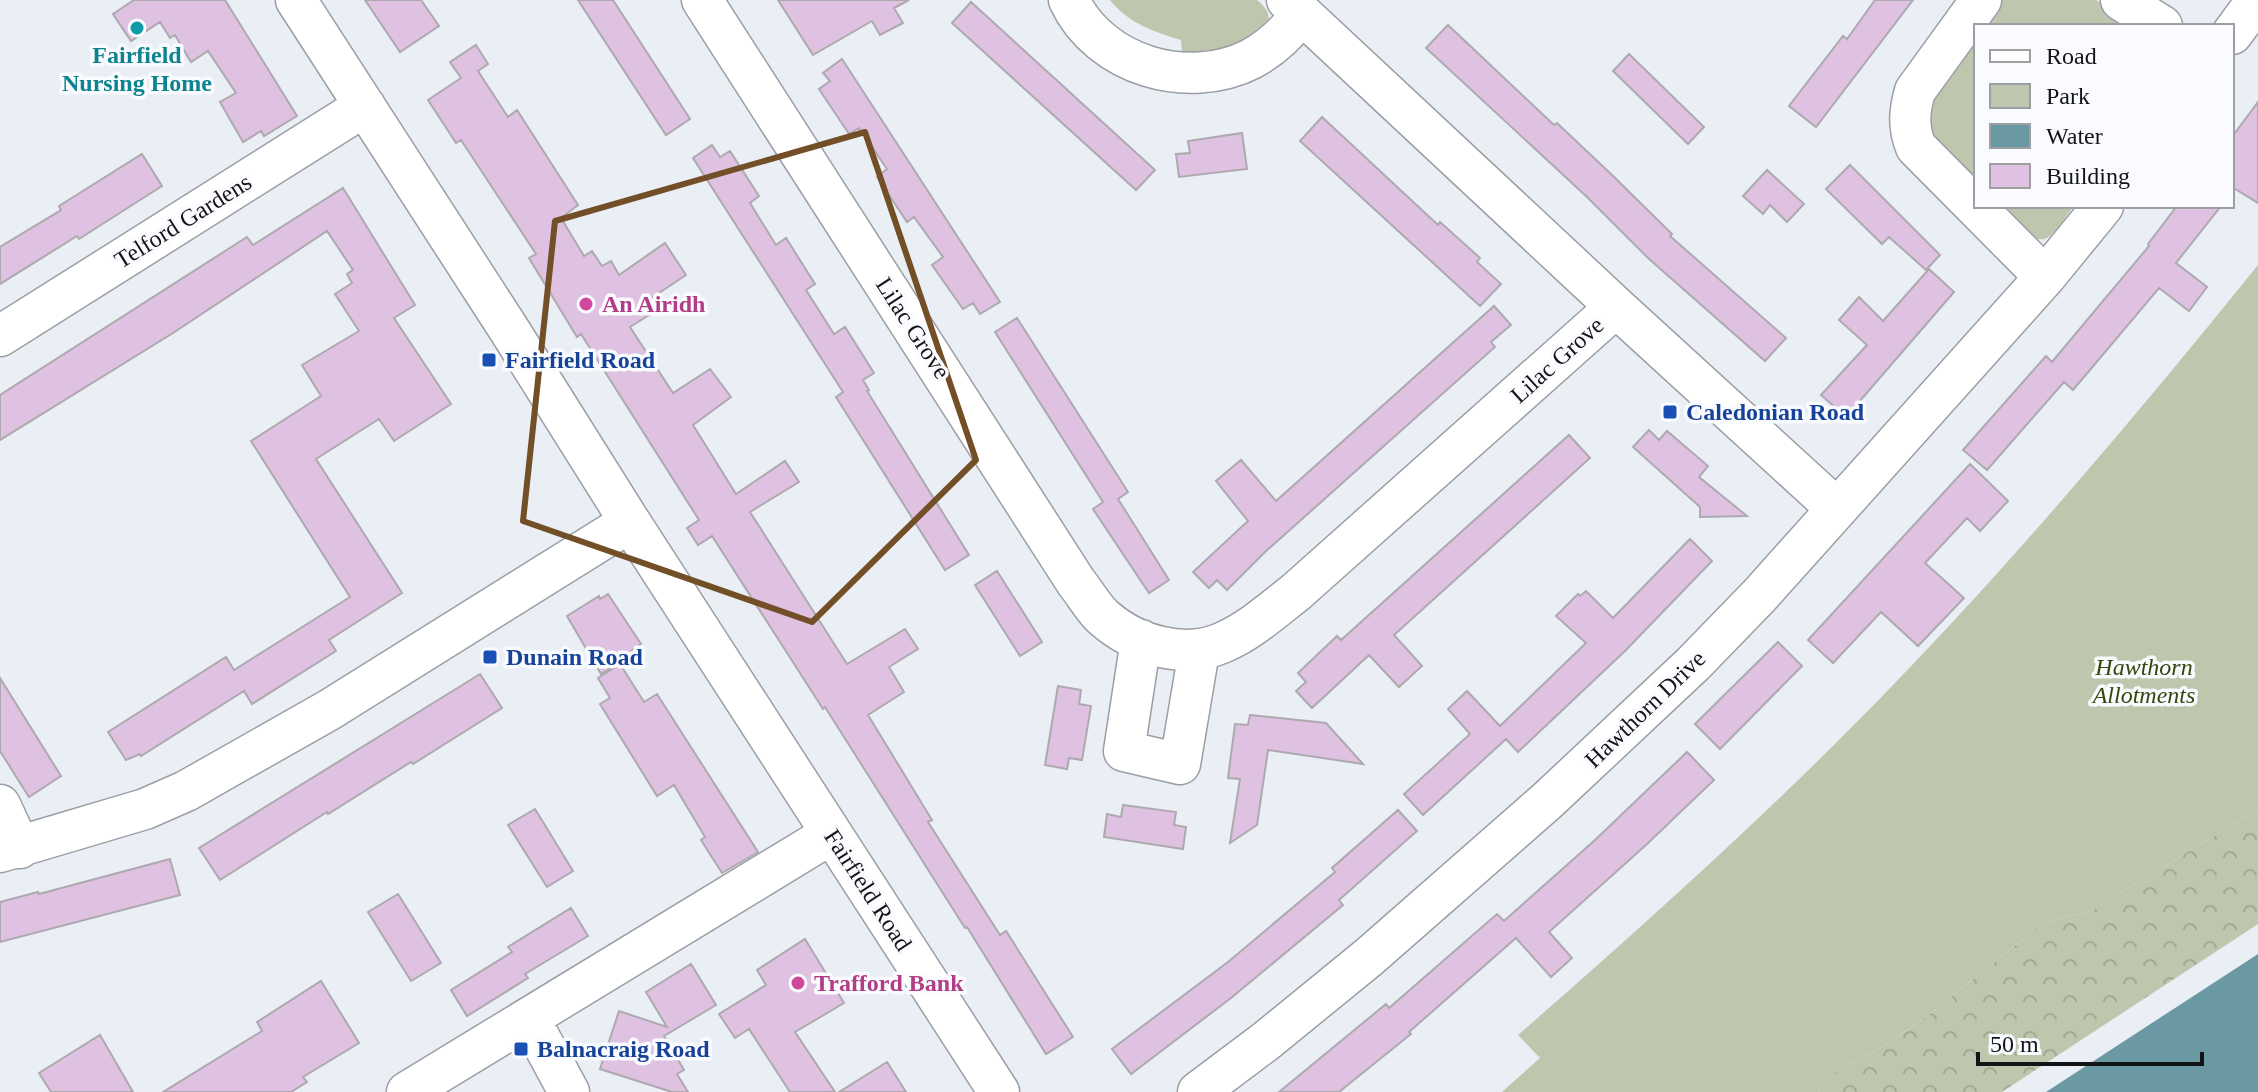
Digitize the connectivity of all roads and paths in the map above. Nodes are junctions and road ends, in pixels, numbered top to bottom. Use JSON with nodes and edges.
{"nodes":[{"id":1,"x":296,"y":0,"type":"edge"},
{"id":2,"x":702,"y":0,"type":"edge"},
{"id":3,"x":1069,"y":0,"type":"edge"},
{"id":4,"x":1981,"y":0,"type":"edge"},
{"id":5,"x":2121,"y":0,"type":"edge"},
{"id":6,"x":2257,"y":0,"type":"edge"},
{"id":7,"x":1295,"y":7,"type":"edge"},
{"id":8,"x":2159,"y":24,"type":"edge"},
{"id":9,"x":2234,"y":31,"type":"edge"},
{"id":10,"x":365,"y":106,"type":"junction"},
{"id":11,"x":1974,"y":205,"type":"edge"},
{"id":12,"x":1977,"y":208,"type":"edge"},
{"id":13,"x":2101,"y":208,"type":"edge"},
{"id":14,"x":2045,"y":277,"type":"junction"},
{"id":15,"x":1616,"y":307,"type":"junction"},
{"id":16,"x":0,"y":336,"type":"edge"},
{"id":17,"x":1836,"y":508,"type":"junction"},
{"id":18,"x":630,"y":522,"type":"junction"},
{"id":19,"x":1141,"y":640,"type":"junction"},
{"id":20,"x":1199,"y":651,"type":"junction"},
{"id":21,"x":0,"y":805,"type":"edge"},
{"id":22,"x":831,"y":834,"type":"junction"},
{"id":23,"x":10,"y":850,"type":"edge"},
{"id":24,"x":529,"y":1018,"type":"junction"},
{"id":25,"x":407,"y":1092,"type":"edge"},
{"id":26,"x":569,"y":1092,"type":"edge"},
{"id":27,"x":999,"y":1092,"type":"edge"},
{"id":28,"x":1198,"y":1092,"type":"edge"}],
"edges":[{"from":1,"to":10,"type":"street","name":"Fairfield Road"},
{"from":2,"to":19,"type":"street","name":"Lilac Grove"},
{"from":3,"to":7,"type":"street"},
{"from":4,"to":11,"type":"street"},
{"from":5,"to":8,"type":"street"},
{"from":6,"to":9,"type":"street"},
{"from":7,"to":15,"type":"street"},
{"from":10,"to":16,"type":"street","name":"Telford Gardens"},
{"from":10,"to":18,"type":"street","name":"Fairfield Road"},
{"from":12,"to":14,"type":"street"},
{"from":13,"to":14,"type":"street","name":"Hawthorn Drive"},
{"from":14,"to":17,"type":"street","name":"Hawthorn Drive"},
{"from":15,"to":17,"type":"street"},
{"from":15,"to":20,"type":"street","name":"Lilac Grove"},
{"from":17,"to":28,"type":"street","name":"Hawthorn Drive"},
{"from":18,"to":22,"type":"street","name":"Fairfield Road"},
{"from":18,"to":23,"type":"street"},
{"from":19,"to":20,"type":"street","name":"Lilac Grove"},
{"from":19,"to":20,"type":"street"},
{"from":21,"to":23,"type":"street"},
{"from":22,"to":24,"type":"street"},
{"from":22,"to":27,"type":"street","name":"Fairfield Road"},
{"from":24,"to":25,"type":"street"},
{"from":24,"to":26,"type":"street"}]}
